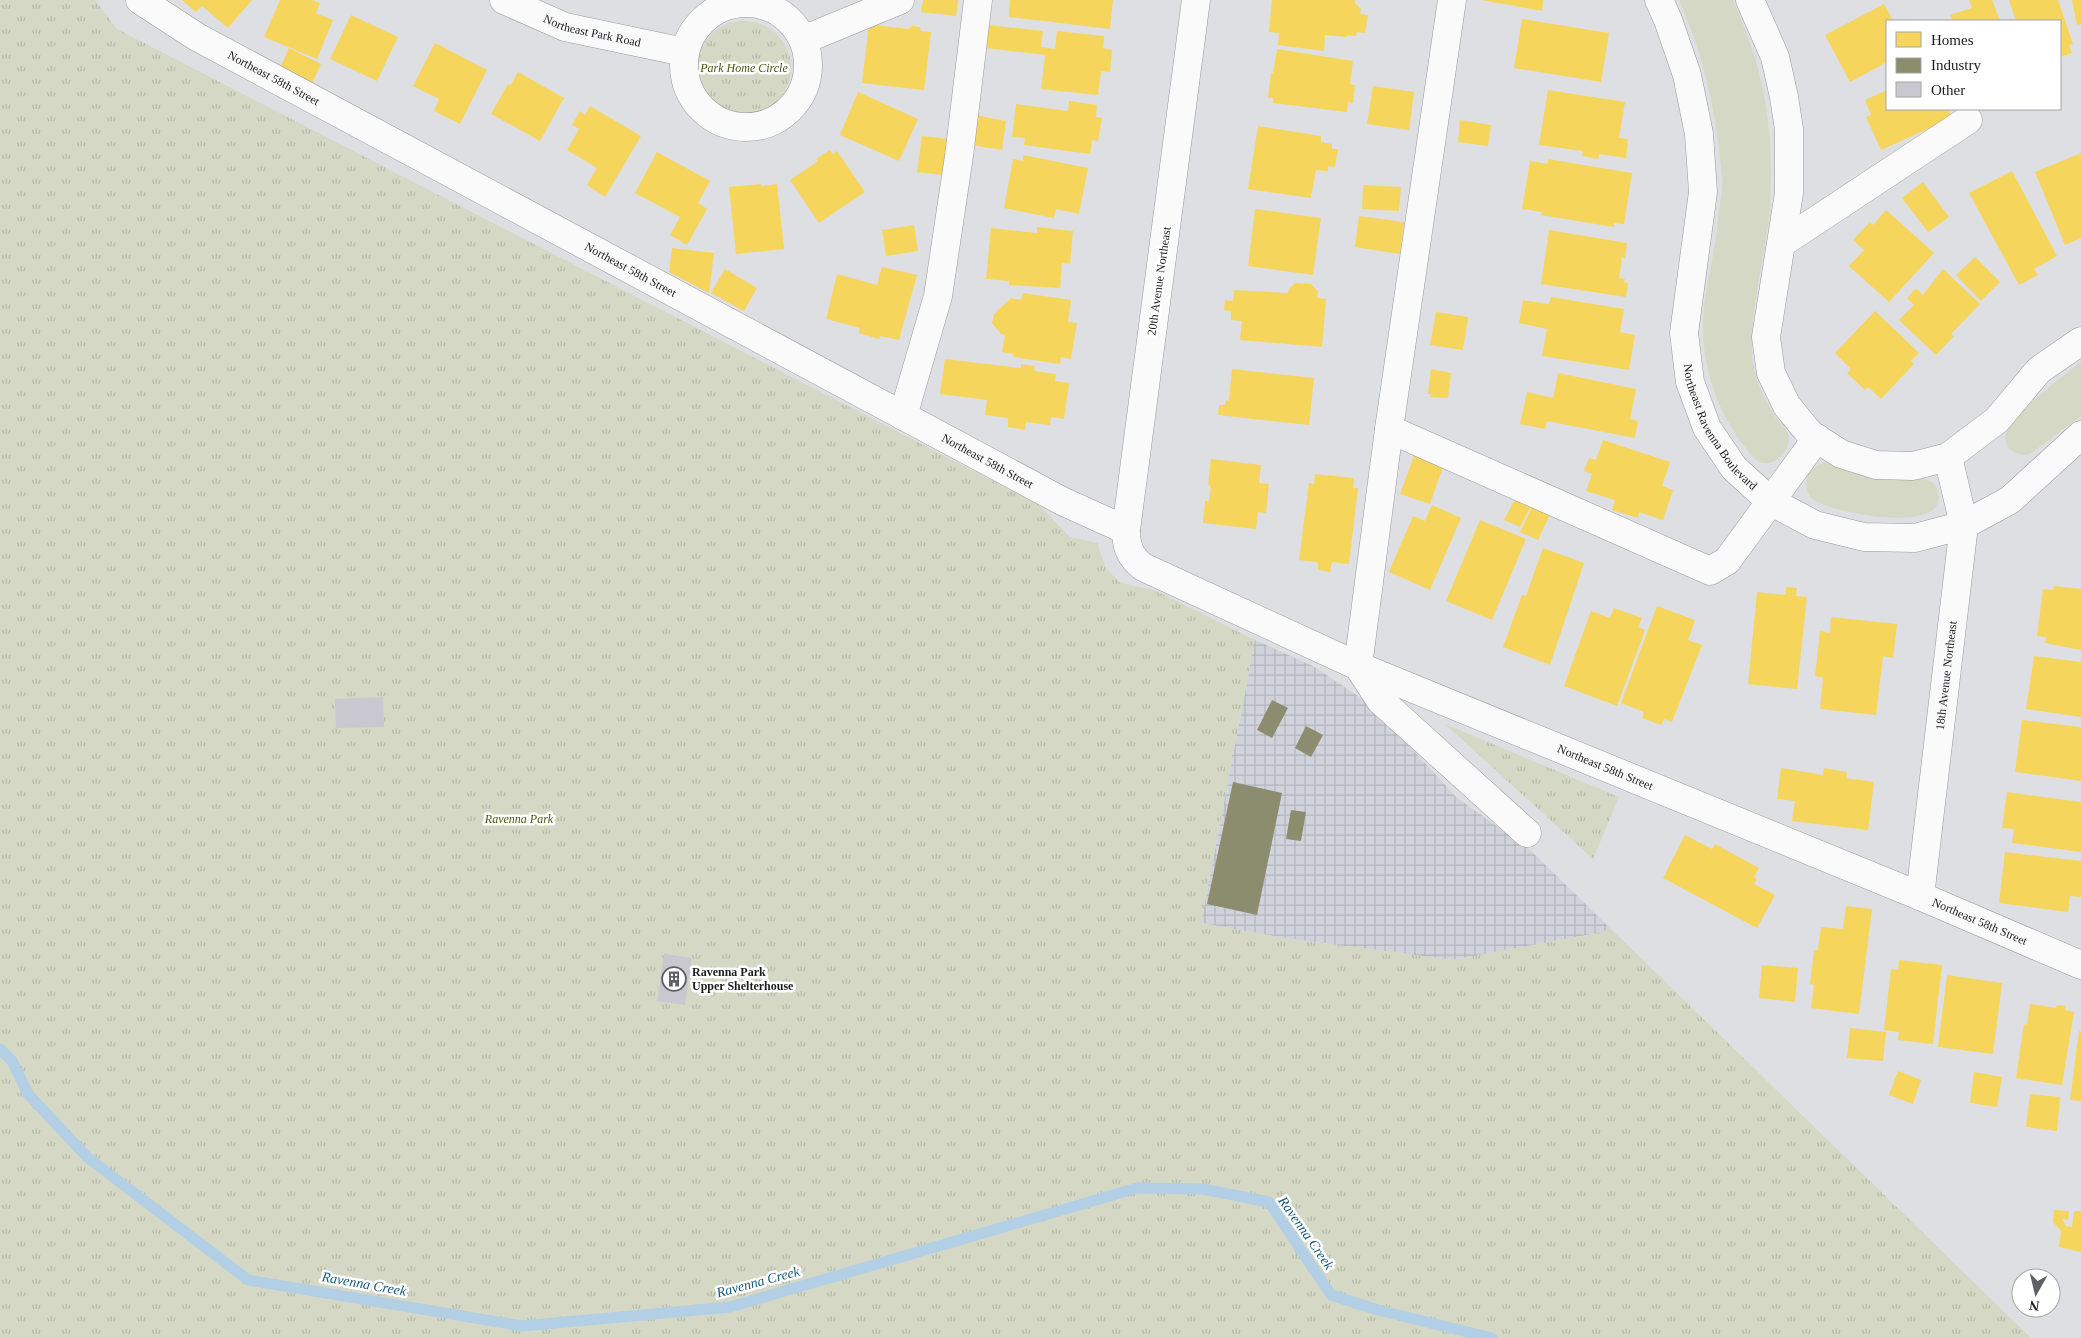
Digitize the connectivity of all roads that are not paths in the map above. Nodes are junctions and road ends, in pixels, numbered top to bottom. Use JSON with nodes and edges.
{"nodes":[{"id":1,"x":140,"y":0,"type":"edge"},
{"id":2,"x":504,"y":0,"type":"edge"},
{"id":3,"x":900,"y":0,"type":"edge"},
{"id":4,"x":978,"y":0,"type":"edge"},
{"id":5,"x":1196,"y":0,"type":"edge"},
{"id":6,"x":1452,"y":0,"type":"edge"},
{"id":7,"x":1659,"y":0,"type":"edge"},
{"id":8,"x":1750,"y":0,"type":"edge"},
{"id":9,"x":751,"y":1,"type":"edge"},
{"id":10,"x":803,"y":40,"type":"junction"},
{"id":11,"x":684,"y":52,"type":"junction"},
{"id":12,"x":1968,"y":120,"type":"dead end"},
{"id":13,"x":1782,"y":243,"type":"junction"},
{"id":14,"x":2081,"y":340,"type":"edge"},
{"id":15,"x":903,"y":416,"type":"junction"},
{"id":16,"x":1389,"y":429,"type":"junction"},
{"id":17,"x":2081,"y":435,"type":"edge"},
{"id":18,"x":1817,"y":438,"type":"junction"},
{"id":19,"x":1948,"y":456,"type":"junction"},
{"id":20,"x":1770,"y":501,"type":"junction"},
{"id":21,"x":1964,"y":525,"type":"junction"},
{"id":22,"x":1126,"y":530,"type":"junction"},
{"id":23,"x":1135,"y":560,"type":"joint"},
{"id":24,"x":1358,"y":666,"type":"junction"},
{"id":25,"x":1527,"y":833,"type":"dead end"},
{"id":26,"x":1920,"y":896,"type":"junction"},
{"id":27,"x":2081,"y":965,"type":"edge"}],
"edges":[{"from":1,"to":15,"type":"street","name":"Northeast 58th Street"},
{"from":2,"to":11,"type":"street","name":"Northeast Park Road"},
{"from":3,"to":10,"type":"street"},
{"from":4,"to":15,"type":"street"},
{"from":5,"to":22,"type":"street","name":"20th Avenue Northeast"},
{"from":6,"to":16,"type":"street"},
{"from":7,"to":20,"type":"street","name":"Northeast Ravenna Boulevard"},
{"from":8,"to":13,"type":"street"},
{"from":9,"to":10,"type":"street"},
{"from":9,"to":11,"type":"street"},
{"from":10,"to":11,"type":"street"},
{"from":12,"to":13,"type":"street"},
{"from":13,"to":18,"type":"street"},
{"from":14,"to":19,"type":"street"},
{"from":15,"to":22,"type":"street","name":"Northeast 58th Street"},
{"from":16,"to":20,"type":"street"},
{"from":16,"to":24,"type":"street"},
{"from":17,"to":21,"type":"street","name":"Northeast Ravenna Boulevard"},
{"from":18,"to":19,"type":"street"},
{"from":18,"to":20,"type":"street"},
{"from":19,"to":21,"type":"street","name":"18th Avenue Northeast"},
{"from":20,"to":21,"type":"street","name":"Northeast Ravenna Boulevard"},
{"from":21,"to":26,"type":"street","name":"18th Avenue Northeast"},
{"from":22,"to":23,"type":"street","name":"20th Avenue Northeast"},
{"from":23,"to":24,"type":"street","name":"Northeast 58th Street"},
{"from":24,"to":25,"type":"street"},
{"from":24,"to":26,"type":"street","name":"Northeast 58th Street"},
{"from":26,"to":27,"type":"street","name":"Northeast 58th Street"}]}
